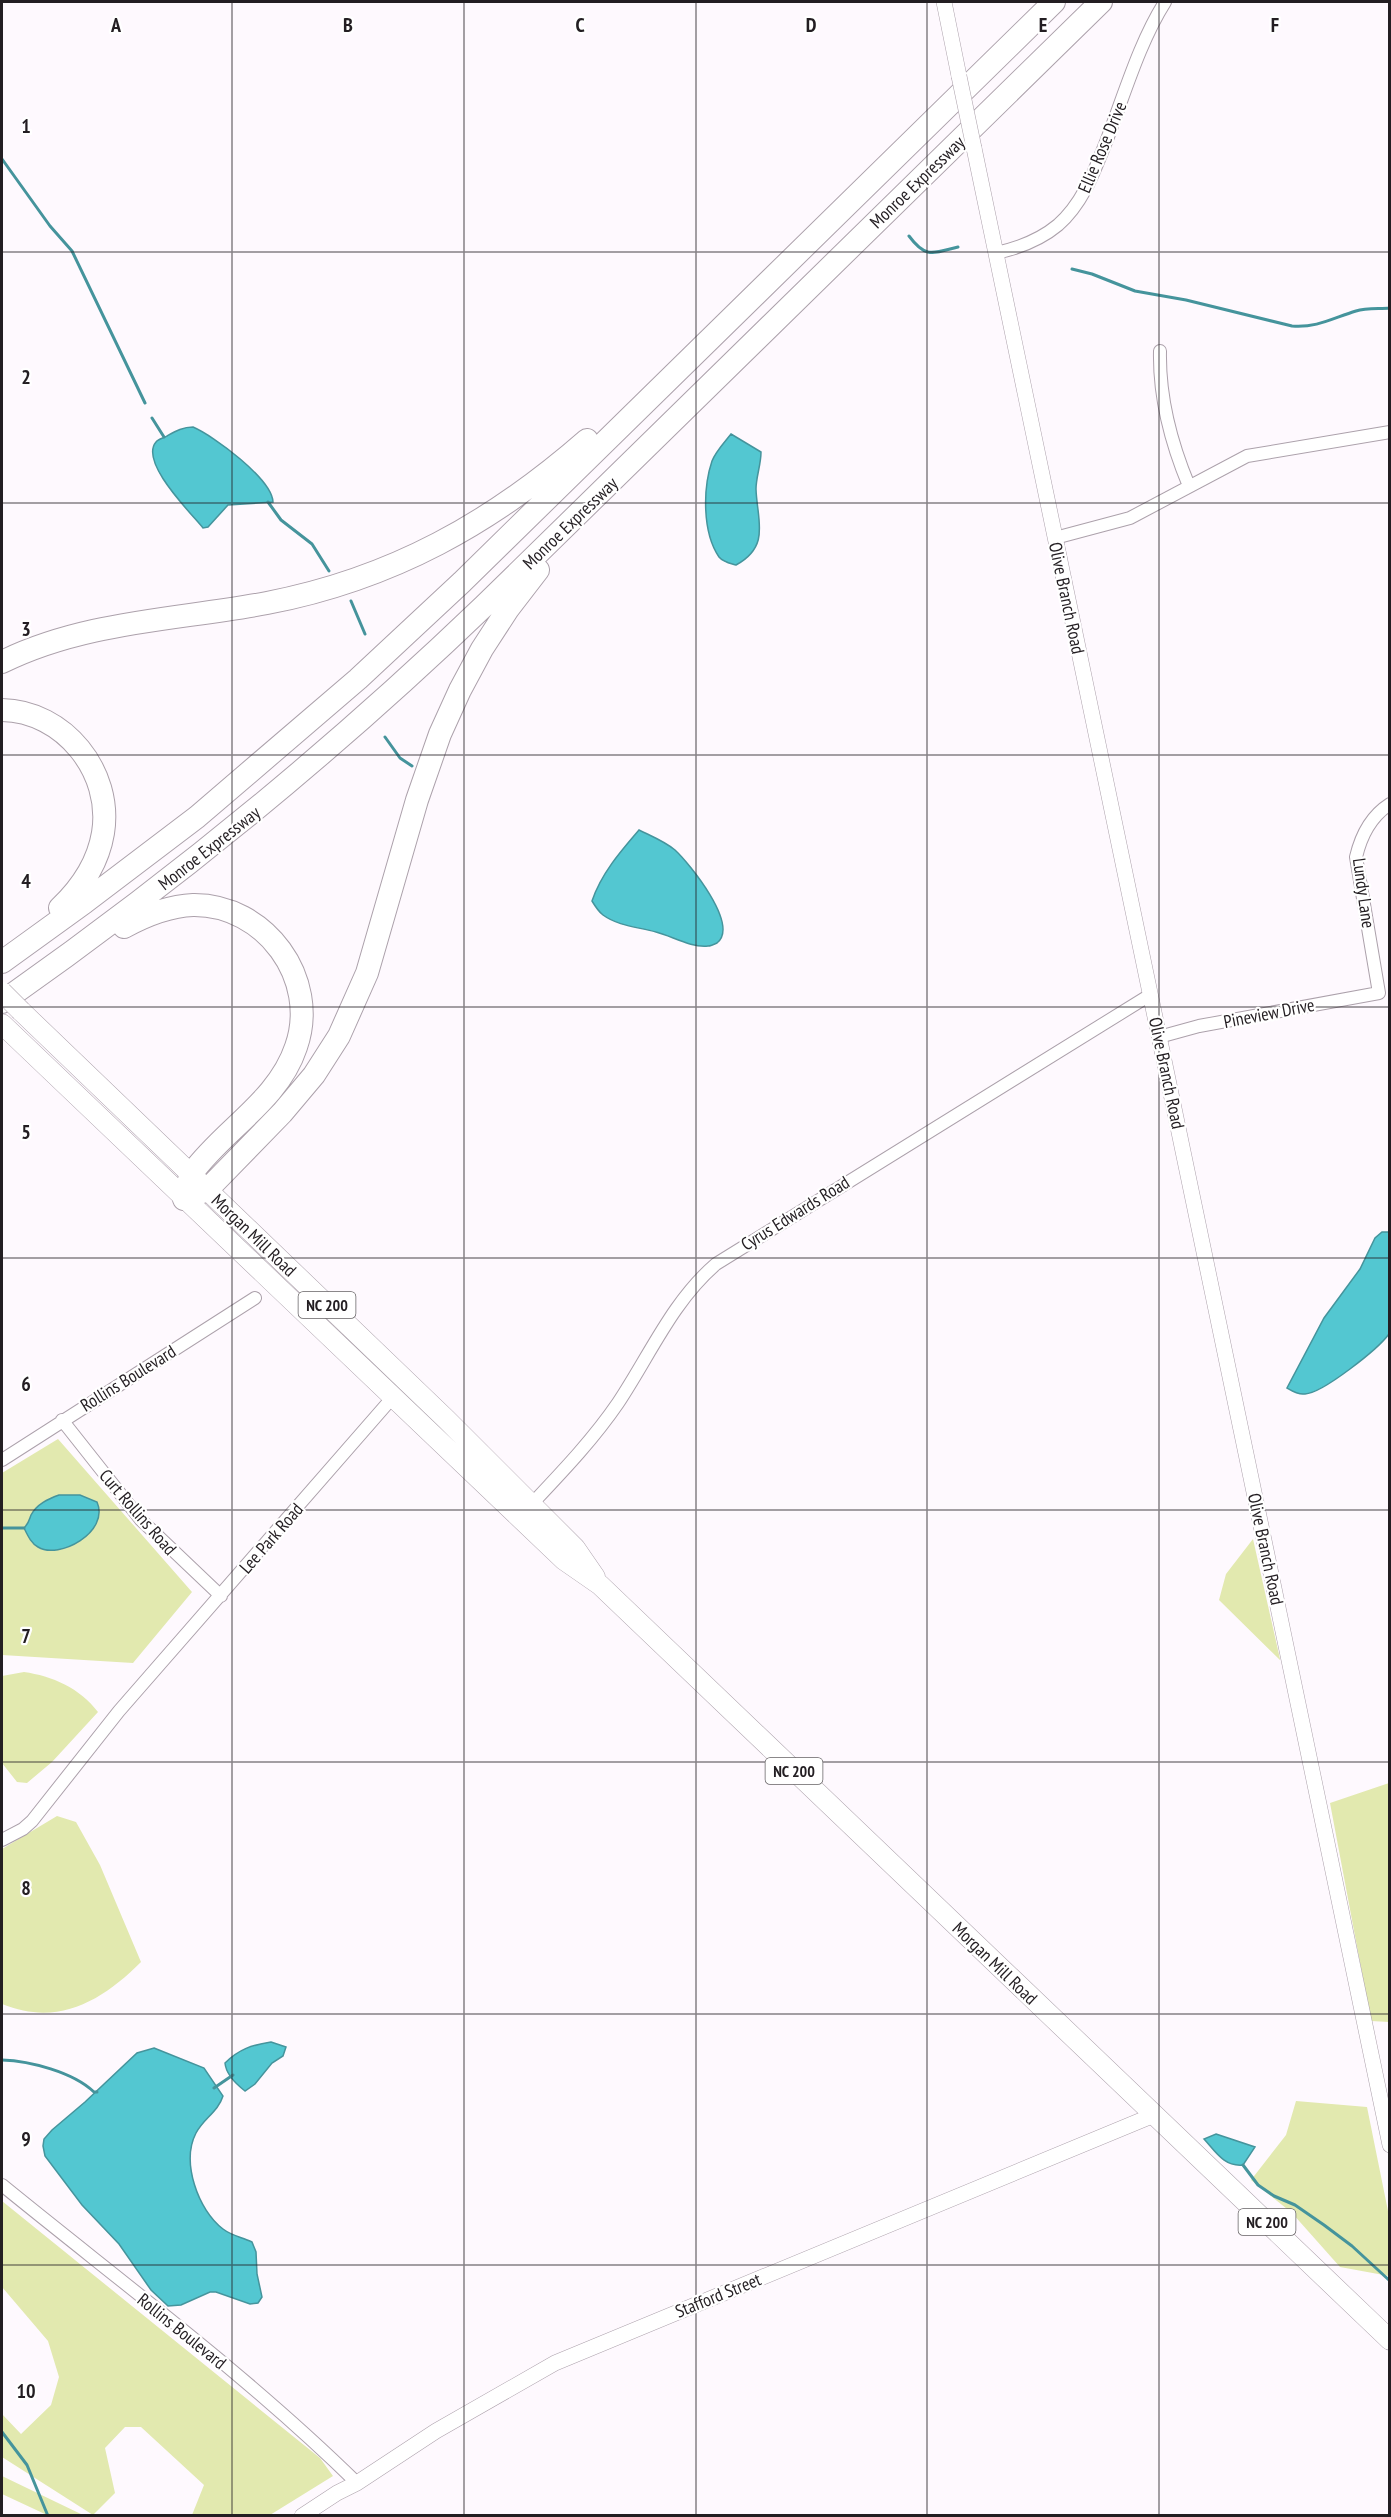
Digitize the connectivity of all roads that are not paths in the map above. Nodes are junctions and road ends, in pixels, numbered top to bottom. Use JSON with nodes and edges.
{"nodes":[{"id":1,"x":944,"y":2,"type":"edge"},
{"id":2,"x":1054,"y":2,"type":"edge"},
{"id":3,"x":1101,"y":2,"type":"edge"},
{"id":4,"x":1165,"y":2,"type":"edge"},
{"id":5,"x":996,"y":253,"type":"junction"},
{"id":6,"x":758,"y":292,"type":"junction"},
{"id":7,"x":1160,"y":351,"type":"dead end"},
{"id":8,"x":1389,"y":432,"type":"edge"},
{"id":9,"x":627,"y":467,"type":"junction"},
{"id":10,"x":1189,"y":486,"type":"junction"},
{"id":11,"x":1055,"y":538,"type":"junction"},
{"id":12,"x":2,"y":662,"type":"edge"},
{"id":13,"x":2,"y":710,"type":"edge"},
{"id":14,"x":1389,"y":804,"type":"edge"},
{"id":15,"x":2,"y":962,"type":"edge"},
{"id":16,"x":47,"y":970,"type":"junction"},
{"id":17,"x":2,"y":992,"type":"edge"},
{"id":18,"x":1379,"y":993,"type":"joint"},
{"id":19,"x":1150,"y":995,"type":"junction"},
{"id":20,"x":11,"y":1006,"type":"edge"},
{"id":21,"x":2,"y":1024,"type":"edge"},
{"id":22,"x":1159,"y":1037,"type":"junction"},
{"id":23,"x":191,"y":1174,"type":"junction"},
{"id":24,"x":207,"y":1190,"type":"junction"},
{"id":25,"x":183,"y":1198,"type":"junction"},
{"id":26,"x":255,"y":1298,"type":"dead end"},
{"id":27,"x":393,"y":1397,"type":"junction"},
{"id":28,"x":62,"y":1420,"type":"junction"},
{"id":29,"x":2,"y":1461,"type":"edge"},
{"id":30,"x":525,"y":1511,"type":"junction"},
{"id":31,"x":221,"y":1596,"type":"junction"},
{"id":32,"x":2,"y":1840,"type":"edge"},
{"id":33,"x":1385,"y":2104,"type":"edge"},
{"id":34,"x":1154,"y":2115,"type":"junction"},
{"id":35,"x":1389,"y":2145,"type":"edge"},
{"id":36,"x":2,"y":2185,"type":"edge"},
{"id":37,"x":1389,"y":2340,"type":"edge"},
{"id":38,"x":357,"y":2483,"type":"junction"},
{"id":39,"x":302,"y":2516,"type":"edge"}],
"edges":[{"from":1,"to":5,"type":"street","name":"Olive Branch Road","bridge":true},
{"from":2,"to":6,"type":"highway","name":"Monroe Expressway"},
{"from":3,"to":9,"type":"highway","name":"Monroe Expressway"},
{"from":4,"to":5,"type":"street","name":"Ellie Rose Drive"},
{"from":5,"to":11,"type":"street","name":"Olive Branch Road"},
{"from":6,"to":12,"type":"highway"},
{"from":6,"to":15,"type":"highway","name":"Monroe Expressway"},
{"from":7,"to":10,"type":"street"},
{"from":8,"to":10,"type":"street"},
{"from":9,"to":16,"type":"highway","name":"Monroe Expressway"},
{"from":9,"to":24,"type":"highway"},
{"from":10,"to":11,"type":"street"},
{"from":11,"to":19,"type":"street","name":"Olive Branch Road"},
{"from":13,"to":15,"type":"highway"},
{"from":14,"to":18,"type":"street","name":"Lundy Lane"},
{"from":16,"to":20,"type":"highway","name":"Monroe Expressway"},
{"from":16,"to":23,"type":"highway"},
{"from":17,"to":20,"type":"main road","name":"Morgan Mill Road","number":"NC 200","bridge":true},
{"from":18,"to":22,"type":"street","name":"Pineview Drive"},
{"from":19,"to":22,"type":"street","name":"Olive Branch Road"},
{"from":19,"to":30,"type":"street","name":"Cyrus Edwards Road"},
{"from":20,"to":23,"type":"main road","name":"Morgan Mill Road","number":"NC 200"},
{"from":21,"to":25,"type":"main road","name":"Morgan Mill Road","number":"NC 200"},
{"from":22,"to":33,"type":"street","name":"Olive Branch Road"},
{"from":23,"to":24,"type":"main road","name":"Morgan Mill Road","number":"NC 200"},
{"from":23,"to":25,"type":"highway"},
{"from":24,"to":25,"type":"highway"},
{"from":24,"to":30,"type":"main road","name":"Morgan Mill Road","number":"NC 200"},
{"from":25,"to":27,"type":"main road","name":"Morgan Mill Road","number":"NC 200"},
{"from":26,"to":28,"type":"street","name":"Rollins Boulevard"},
{"from":27,"to":30,"type":"main road","name":"Morgan Mill Road","number":"NC 200"},
{"from":27,"to":31,"type":"street","name":"Lee Park Road"},
{"from":28,"to":29,"type":"street","name":"Rollins Boulevard"},
{"from":28,"to":31,"type":"street","name":"Curt Rollins Road"},
{"from":30,"to":34,"type":"main road","name":"Morgan Mill Road","number":"NC 200"},
{"from":31,"to":32,"type":"street","name":"Lee Park Road"},
{"from":33,"to":35,"type":"street","name":"Olive Branch Road"},
{"from":34,"to":37,"type":"main road","name":"Morgan Mill Road","number":"NC 200"},
{"from":34,"to":38,"type":"street","name":"Stafford Street"},
{"from":36,"to":38,"type":"street","name":"Rollins Boulevard"},
{"from":38,"to":39,"type":"street","name":"Stafford Street"}]}
